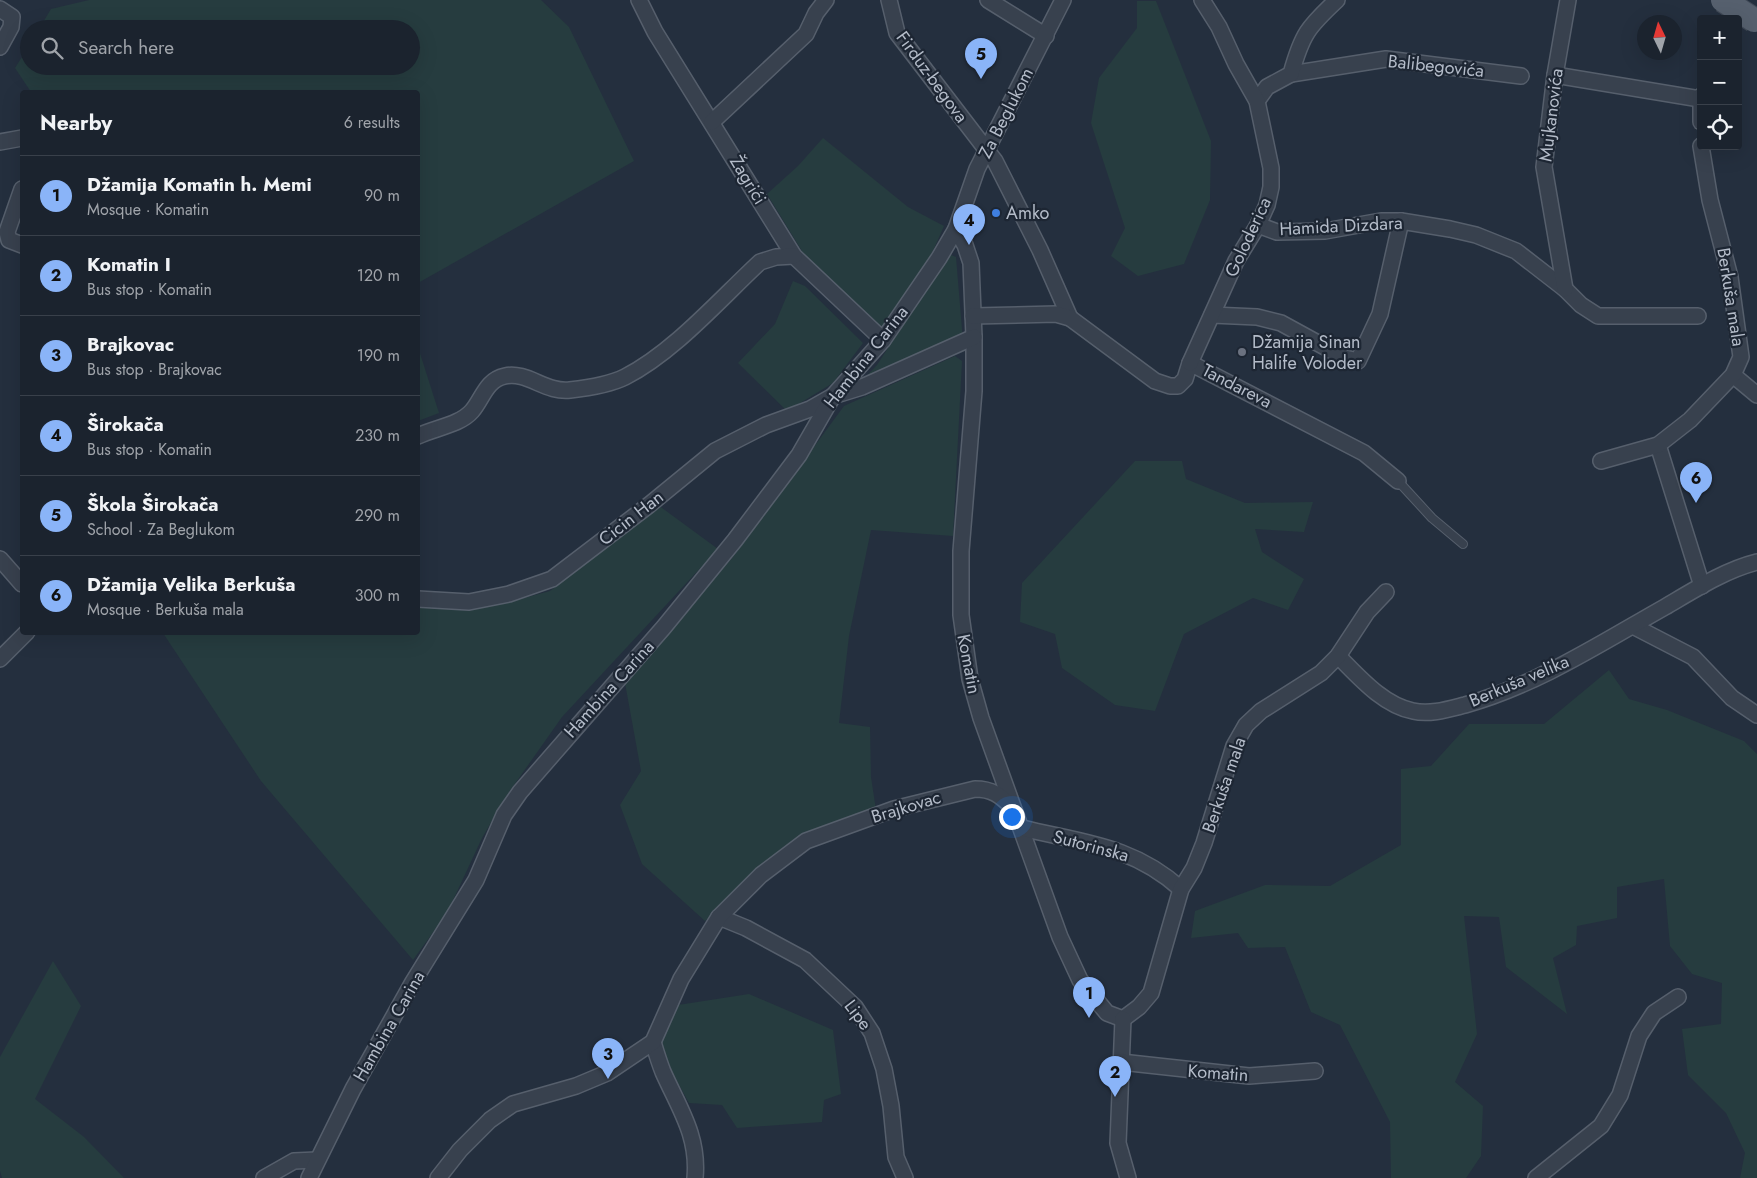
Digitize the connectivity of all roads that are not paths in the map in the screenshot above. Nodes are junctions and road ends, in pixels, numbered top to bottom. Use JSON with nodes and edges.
{"nodes":[{"id":1,"x":638,"y":0,"type":"edge"},
{"id":2,"x":826,"y":0,"type":"edge"},
{"id":3,"x":889,"y":0,"type":"edge"},
{"id":4,"x":988,"y":0,"type":"edge"},
{"id":5,"x":1063,"y":0,"type":"edge"},
{"id":6,"x":1202,"y":0,"type":"edge"},
{"id":7,"x":1337,"y":0,"type":"edge"},
{"id":8,"x":1568,"y":0,"type":"edge"},
{"id":9,"x":1723,"y":0,"type":"edge"},
{"id":10,"x":0,"y":9,"type":"edge"},
{"id":11,"x":1743,"y":13,"type":"edge"},
{"id":12,"x":1046,"y":36,"type":"junction"},
{"id":13,"x":0,"y":47,"type":"edge"},
{"id":14,"x":1291,"y":74,"type":"junction"},
{"id":15,"x":1555,"y":75,"type":"junction"},
{"id":16,"x":1521,"y":76,"type":"dead end"},
{"id":17,"x":1697,"y":97,"type":"edge"},
{"id":18,"x":1257,"y":101,"type":"junction"},
{"id":19,"x":712,"y":122,"type":"junction"},
{"id":20,"x":20,"y":138,"type":"edge"},
{"id":21,"x":0,"y":142,"type":"edge"},
{"id":22,"x":987,"y":149,"type":"junction"},
{"id":23,"x":1702,"y":150,"type":"edge"},
{"id":24,"x":20,"y":195,"type":"edge"},
{"id":25,"x":1401,"y":221,"type":"junction"},
{"id":26,"x":1258,"y":225,"type":"junction"},
{"id":27,"x":956,"y":229,"type":"junction"},
{"id":28,"x":20,"y":244,"type":"edge"},
{"id":29,"x":794,"y":256,"type":"junction"},
{"id":30,"x":1565,"y":289,"type":"junction"},
{"id":31,"x":1212,"y":314,"type":"junction"},
{"id":32,"x":972,"y":316,"type":"junction"},
{"id":33,"x":1698,"y":316,"type":"dead end"},
{"id":34,"x":1070,"y":318,"type":"junction"},
{"id":35,"x":974,"y":337,"type":"junction"},
{"id":36,"x":883,"y":340,"type":"junction"},
{"id":37,"x":1190,"y":363,"type":"junction"},
{"id":38,"x":1733,"y":375,"type":"junction"},
{"id":39,"x":1757,"y":395,"type":"edge"},
{"id":40,"x":832,"y":396,"type":"junction"},
{"id":41,"x":420,"y":435,"type":"edge"},
{"id":42,"x":1658,"y":445,"type":"junction"},
{"id":43,"x":1601,"y":461,"type":"dead end"},
{"id":44,"x":1398,"y":481,"type":"joint"},
{"id":45,"x":1463,"y":544,"type":"dead end"},
{"id":46,"x":0,"y":559,"type":"edge"},
{"id":47,"x":1757,"y":562,"type":"edge"},
{"id":48,"x":20,"y":582,"type":"edge"},
{"id":49,"x":1702,"y":586,"type":"junction"},
{"id":50,"x":1386,"y":592,"type":"dead end"},
{"id":51,"x":420,"y":599,"type":"edge"},
{"id":52,"x":1633,"y":626,"type":"junction"},
{"id":53,"x":24,"y":635,"type":"edge"},
{"id":54,"x":1338,"y":656,"type":"junction"},
{"id":55,"x":0,"y":659,"type":"edge"},
{"id":56,"x":1757,"y":715,"type":"edge"},
{"id":57,"x":1017,"y":813,"type":"junction"},
{"id":58,"x":1022,"y":828,"type":"junction"},
{"id":59,"x":1180,"y":889,"type":"junction"},
{"id":60,"x":719,"y":917,"type":"junction"},
{"id":61,"x":1678,"y":997,"type":"dead end"},
{"id":62,"x":1123,"y":1019,"type":"junction"},
{"id":63,"x":653,"y":1042,"type":"junction"},
{"id":64,"x":1121,"y":1062,"type":"junction"},
{"id":65,"x":1314,"y":1071,"type":"dead end"},
{"id":66,"x":317,"y":1160,"type":"junction"},
{"id":67,"x":264,"y":1178,"type":"edge"},
{"id":68,"x":309,"y":1178,"type":"edge"},
{"id":69,"x":438,"y":1178,"type":"edge"},
{"id":70,"x":695,"y":1178,"type":"edge"},
{"id":71,"x":906,"y":1178,"type":"edge"},
{"id":72,"x":1128,"y":1178,"type":"edge"},
{"id":73,"x":1536,"y":1178,"type":"edge"}],
"edges":[{"from":1,"to":19,"type":"street","name":"Žagrići"},
{"from":2,"to":19,"type":"street"},
{"from":3,"to":22,"type":"street","name":"Firduz-begova"},
{"from":4,"to":12,"type":"street"},
{"from":5,"to":12,"type":"street","name":"Za Beglukom"},
{"from":6,"to":18,"type":"street","name":"Goloderica"},
{"from":7,"to":14,"type":"street"},
{"from":8,"to":15,"type":"street","name":"Mujkanovića"},
{"from":9,"to":11,"type":"main road","bridge":true},
{"from":10,"to":13,"type":"street"},
{"from":12,"to":22,"type":"street","name":"Za Beglukom"},
{"from":14,"to":16,"type":"street","name":"Balibegovića"},
{"from":14,"to":18,"type":"street"},
{"from":15,"to":17,"type":"street"},
{"from":15,"to":30,"type":"street","name":"Mujkanovića"},
{"from":18,"to":26,"type":"street","name":"Goloderica"},
{"from":19,"to":29,"type":"street","name":"Žagrići"},
{"from":20,"to":21,"type":"street"},
{"from":22,"to":27,"type":"street","name":"Za Beglukom"},
{"from":22,"to":34,"type":"street"},
{"from":23,"to":38,"type":"street","name":"Berkuša mala"},
{"from":24,"to":28,"type":"street"},
{"from":25,"to":26,"type":"street","name":"Hamida Dizdara"},
{"from":25,"to":30,"type":"street","name":"Hamida Dizdara"},
{"from":25,"to":31,"type":"street"},
{"from":26,"to":31,"type":"street","name":"Goloderica"},
{"from":27,"to":32,"type":"street","name":"Komatin"},
{"from":27,"to":36,"type":"street","name":"Hambina Carina"},
{"from":29,"to":36,"type":"street","name":"Žagrići"},
{"from":29,"to":41,"type":"street"},
{"from":30,"to":33,"type":"street","name":"Hamida Dizdara"},
{"from":31,"to":37,"type":"street","name":"Goloderica"},
{"from":32,"to":34,"type":"street","name":"Tandareva"},
{"from":32,"to":35,"type":"street","name":"Komatin"},
{"from":34,"to":37,"type":"street","name":"Tandareva"},
{"from":35,"to":40,"type":"street"},
{"from":35,"to":57,"type":"street","name":"Komatin"},
{"from":36,"to":40,"type":"street","name":"Hambina Carina"},
{"from":37,"to":44,"type":"street","name":"Tandareva"},
{"from":38,"to":39,"type":"street"},
{"from":38,"to":42,"type":"street","name":"Berkuša mala"},
{"from":40,"to":51,"type":"street","name":"Cicin Han"},
{"from":40,"to":66,"type":"street","name":"Hambina Carina"},
{"from":42,"to":43,"type":"street","name":"Berkuša mala"},
{"from":42,"to":49,"type":"street"},
{"from":44,"to":45,"type":"lane","name":"Tandareva"},
{"from":46,"to":48,"type":"street"},
{"from":47,"to":49,"type":"street","name":"Berkuša velika"},
{"from":49,"to":52,"type":"street","name":"Berkuša velika"},
{"from":50,"to":54,"type":"street","name":"Berkuša mala"},
{"from":52,"to":54,"type":"street","name":"Berkuša velika"},
{"from":52,"to":56,"type":"street"},
{"from":53,"to":55,"type":"street"},
{"from":54,"to":59,"type":"street","name":"Berkuša mala"},
{"from":57,"to":58,"type":"street","name":"Komatin"},
{"from":57,"to":60,"type":"street","name":"Brajkovac"},
{"from":58,"to":59,"type":"street","name":"Sutorinska"},
{"from":58,"to":62,"type":"street","name":"Komatin"},
{"from":59,"to":62,"type":"street","name":"Berkuša mala"},
{"from":60,"to":63,"type":"street","name":"Brajkovac"},
{"from":60,"to":71,"type":"street","name":"Lipe"},
{"from":61,"to":73,"type":"street"},
{"from":62,"to":64,"type":"street"},
{"from":63,"to":69,"type":"street"},
{"from":63,"to":70,"type":"street"},
{"from":64,"to":65,"type":"street","name":"Komatin"},
{"from":64,"to":72,"type":"street"},
{"from":66,"to":67,"type":"street"},
{"from":66,"to":68,"type":"street","name":"Hambina Carina"}]}
